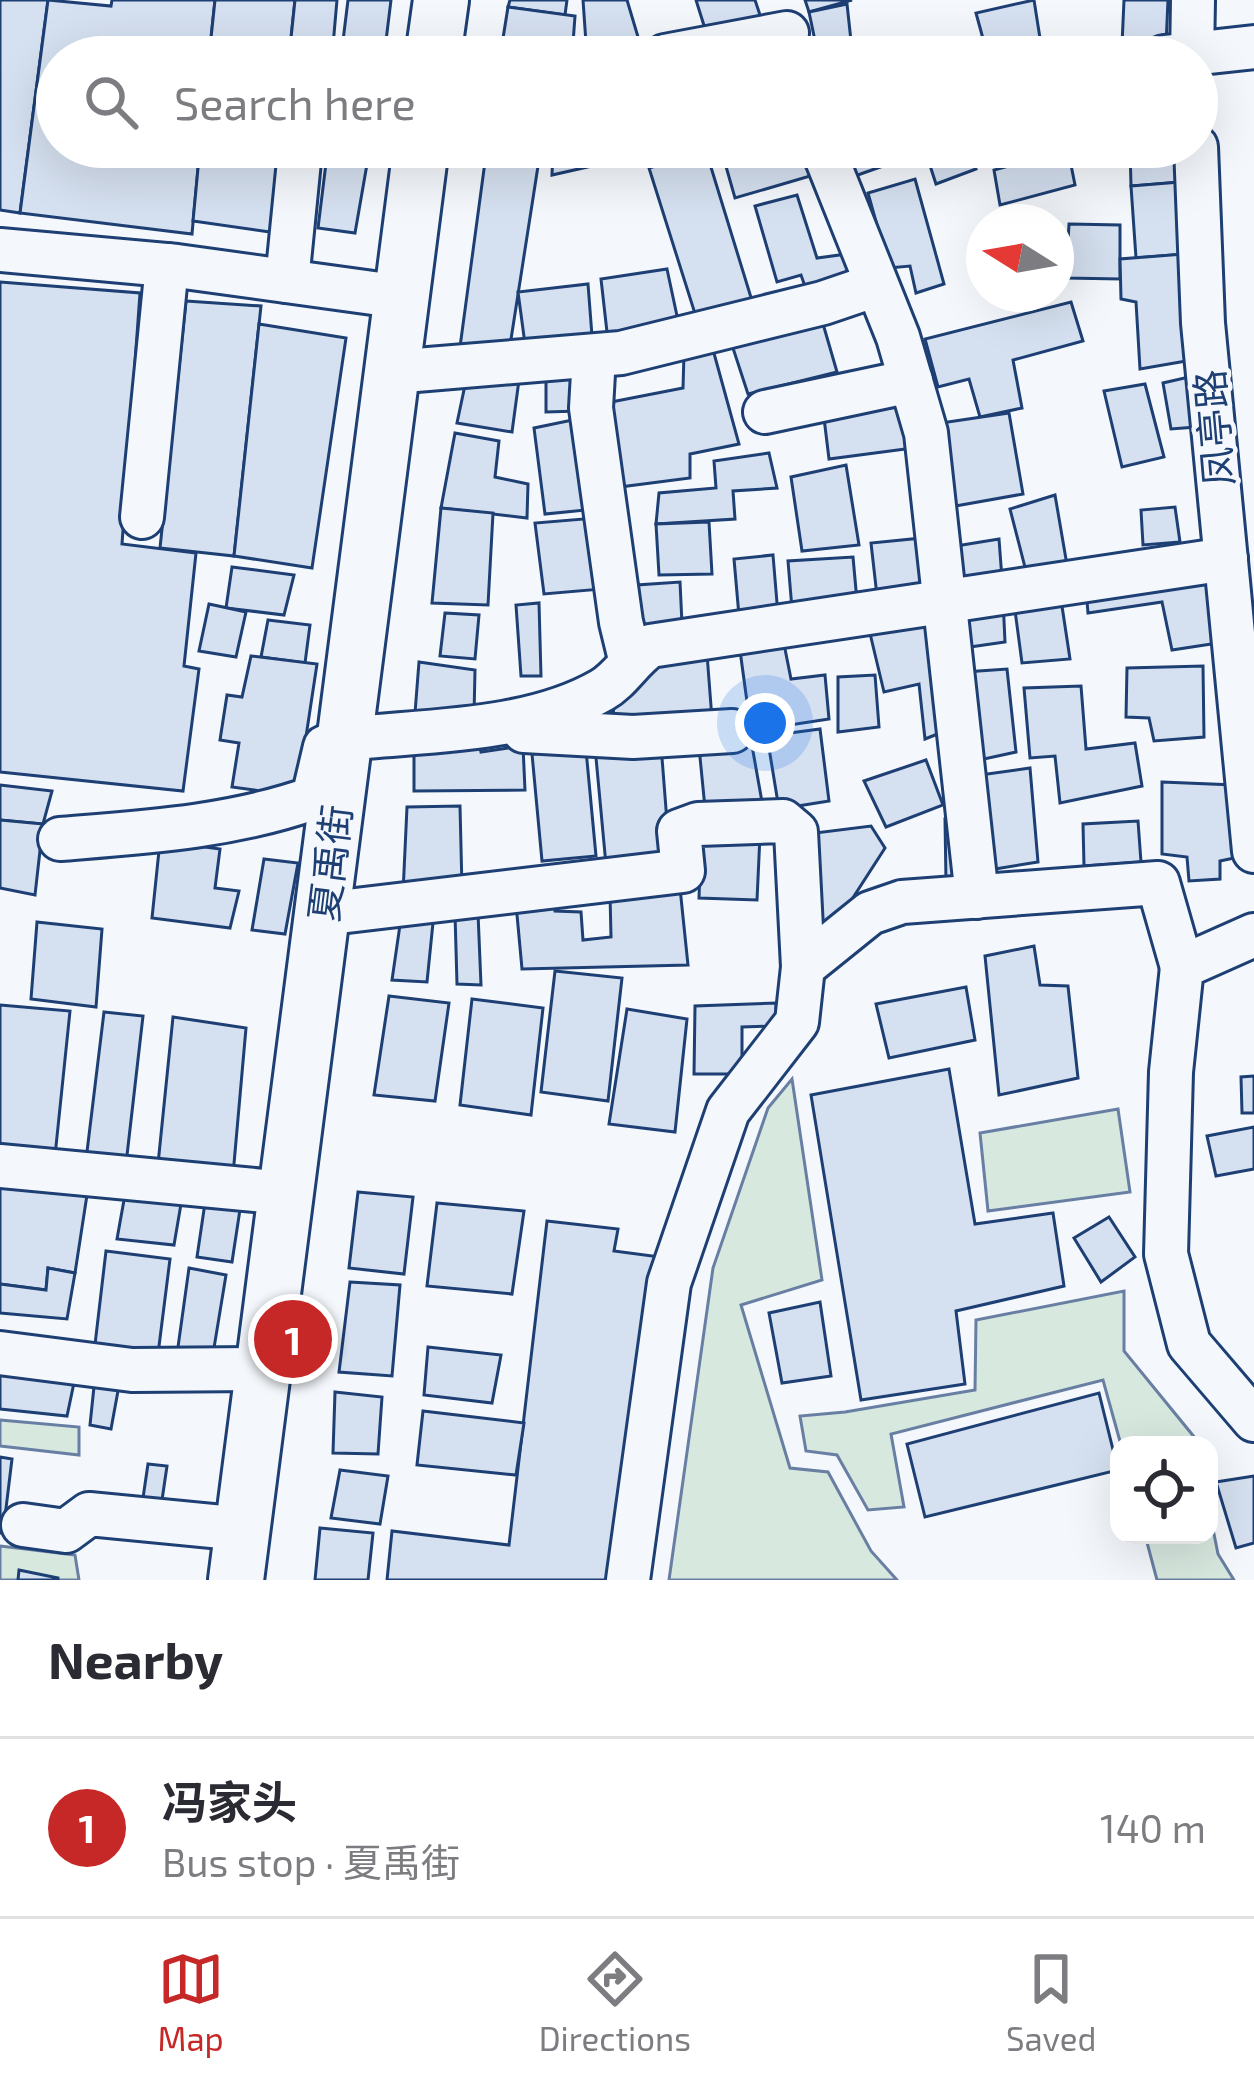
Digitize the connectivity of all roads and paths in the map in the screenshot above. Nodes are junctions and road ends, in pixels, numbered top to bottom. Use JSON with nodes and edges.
{"nodes":[{"id":1,"x":440,"y":0,"type":"edge"},
{"id":2,"x":1193,"y":0,"type":"edge"},
{"id":3,"x":436,"y":36,"type":"edge"},
{"id":4,"x":1187,"y":36,"type":"edge"},
{"id":5,"x":1254,"y":46,"type":"edge"},
{"id":6,"x":1218,"y":51,"type":"edge"},
{"id":7,"x":298,"y":168,"type":"edge"},
{"id":8,"x":419,"y":168,"type":"edge"},
{"id":9,"x":830,"y":168,"type":"edge"},
{"id":10,"x":1197,"y":168,"type":"edge"},
{"id":11,"x":0,"y":250,"type":"edge"},
{"id":12,"x":167,"y":265,"type":"junction"},
{"id":13,"x":286,"y":281,"type":"junction"},
{"id":14,"x":876,"y":285,"type":"junction"},
{"id":15,"x":402,"y":297,"type":"junction"},
{"id":16,"x":594,"y":356,"type":"junction"},
{"id":17,"x":392,"y":372,"type":"junction"},
{"id":18,"x":911,"y":381,"type":"junction"},
{"id":19,"x":765,"y":412,"type":"dead end"},
{"id":20,"x":142,"y":517,"type":"dead end"},
{"id":21,"x":1226,"y":559,"type":"junction"},
{"id":22,"x":944,"y":600,"type":"junction"},
{"id":23,"x":630,"y":659,"type":"junction"},
{"id":24,"x":508,"y":721,"type":"junction"},
{"id":25,"x":732,"y":731,"type":"dead end"},
{"id":26,"x":345,"y":740,"type":"junction"},
{"id":27,"x":1249,"y":750,"type":"edge"},
{"id":28,"x":60,"y":838,"type":"dead end"},
{"id":29,"x":1254,"y":851,"type":"edge"},
{"id":30,"x":977,"y":897,"type":"junction"},
{"id":31,"x":322,"y":914,"type":"junction"},
{"id":32,"x":1254,"y":934,"type":"edge"},
{"id":33,"x":803,"y":967,"type":"junction"},
{"id":34,"x":1182,"y":967,"type":"junction"},
{"id":35,"x":0,"y":1166,"type":"edge"},
{"id":36,"x":286,"y":1193,"type":"junction"},
{"id":37,"x":0,"y":1353,"type":"edge"},
{"id":38,"x":263,"y":1369,"type":"junction"},
{"id":39,"x":1254,"y":1420,"type":"edge"},
{"id":40,"x":23,"y":1526,"type":"dead end"},
{"id":41,"x":239,"y":1554,"type":"edge"},
{"id":42,"x":628,"y":1580,"type":"edge"}],
"edges":[{"from":1,"to":3,"type":"main road"},
{"from":2,"to":4,"type":"street"},
{"from":5,"to":6,"type":"street"},
{"from":7,"to":13,"type":"street"},
{"from":8,"to":15,"type":"main road","name":"夏禹街"},
{"from":9,"to":14,"type":"street"},
{"from":10,"to":21,"type":"street","name":"凤亭路"},
{"from":11,"to":12,"type":"street"},
{"from":12,"to":13,"type":"street"},
{"from":12,"to":20,"type":"street"},
{"from":13,"to":15,"type":"street"},
{"from":14,"to":16,"type":"street"},
{"from":14,"to":18,"type":"street"},
{"from":15,"to":17,"type":"main road","name":"夏禹街"},
{"from":16,"to":17,"type":"street"},
{"from":16,"to":23,"type":"street"},
{"from":17,"to":26,"type":"main road","name":"夏禹街"},
{"from":18,"to":19,"type":"street"},
{"from":18,"to":22,"type":"street"},
{"from":21,"to":22,"type":"street"},
{"from":21,"to":27,"type":"street","name":"凤亭路"},
{"from":22,"to":23,"type":"street"},
{"from":22,"to":30,"type":"street"},
{"from":23,"to":24,"type":"street"},
{"from":24,"to":25,"type":"street"},
{"from":24,"to":26,"type":"street"},
{"from":26,"to":28,"type":"street"},
{"from":26,"to":31,"type":"main road","name":"夏禹街"},
{"from":27,"to":29,"type":"street","name":"凤亭路"},
{"from":30,"to":33,"type":"street"},
{"from":30,"to":34,"type":"street"},
{"from":31,"to":33,"type":"street"},
{"from":31,"to":36,"type":"main road","name":"夏禹街"},
{"from":32,"to":34,"type":"street"},
{"from":33,"to":42,"type":"street"},
{"from":34,"to":39,"type":"street"},
{"from":35,"to":36,"type":"street"},
{"from":36,"to":38,"type":"main road","name":"夏禹街"},
{"from":37,"to":38,"type":"street"},
{"from":38,"to":41,"type":"main road","name":"夏禹街"},
{"from":40,"to":41,"type":"street"}]}
